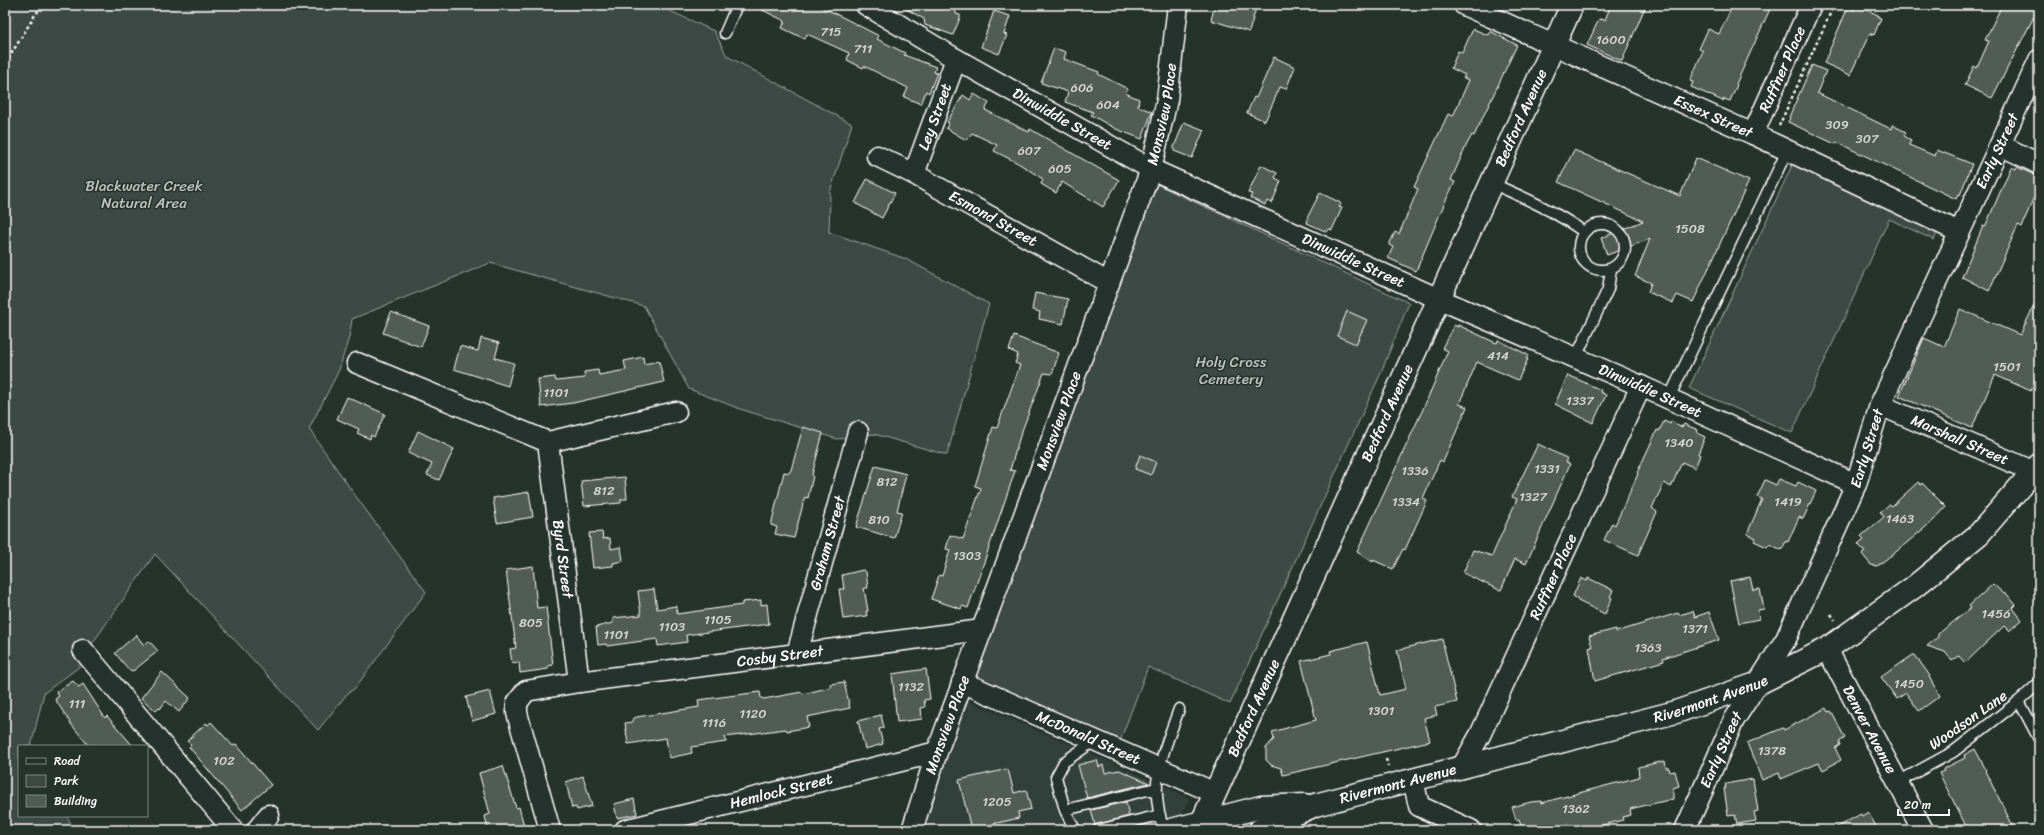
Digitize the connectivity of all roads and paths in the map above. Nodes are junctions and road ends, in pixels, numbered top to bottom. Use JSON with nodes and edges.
{"nodes":[{"id":1,"x":43,"y":5,"type":"edge"},
{"id":2,"x":737,"y":5,"type":"edge"},
{"id":3,"x":866,"y":5,"type":"edge"},
{"id":4,"x":1178,"y":5,"type":"edge"},
{"id":5,"x":1464,"y":5,"type":"edge"},
{"id":6,"x":1572,"y":5,"type":"edge"},
{"id":7,"x":1810,"y":5,"type":"edge"},
{"id":8,"x":1834,"y":5,"type":"edge"},
{"id":9,"x":725,"y":33,"type":"dead end"},
{"id":10,"x":1554,"y":45,"type":"junction"},
{"id":11,"x":956,"y":59,"type":"junction"},
{"id":12,"x":2039,"y":60,"type":"edge"},
{"id":13,"x":5,"y":64,"type":"edge"},
{"id":14,"x":1776,"y":132,"type":"dead end"},
{"id":15,"x":1753,"y":134,"type":"junction"},
{"id":16,"x":2000,"y":145,"type":"junction"},
{"id":17,"x":1787,"y":151,"type":"junction"},
{"id":18,"x":876,"y":156,"type":"dead end"},
{"id":19,"x":2039,"y":164,"type":"edge"},
{"id":20,"x":1151,"y":169,"type":"junction"},
{"id":21,"x":914,"y":174,"type":"junction"},
{"id":22,"x":1491,"y":183,"type":"junction"},
{"id":23,"x":1584,"y":232,"type":"junction"},
{"id":24,"x":1959,"y":232,"type":"junction"},
{"id":25,"x":1612,"y":269,"type":"junction"},
{"id":26,"x":1109,"y":283,"type":"junction"},
{"id":27,"x":1439,"y":299,"type":"junction"},
{"id":28,"x":1576,"y":357,"type":"junction"},
{"id":29,"x":356,"y":363,"type":"dead end"},
{"id":30,"x":1641,"y":386,"type":"junction"},
{"id":31,"x":1669,"y":398,"type":"junction"},
{"id":32,"x":1880,"y":405,"type":"junction"},
{"id":33,"x":676,"y":412,"type":"dead end"},
{"id":34,"x":858,"y":432,"type":"dead end"},
{"id":35,"x":548,"y":442,"type":"junction"},
{"id":36,"x":2038,"y":470,"type":"edge"},
{"id":37,"x":1856,"y":484,"type":"junction"},
{"id":38,"x":1831,"y":614,"type":"dead end"},
{"id":39,"x":1835,"y":621,"type":"dead end"},
{"id":40,"x":982,"y":630,"type":"junction"},
{"id":41,"x":1827,"y":649,"type":"junction"},
{"id":42,"x":83,"y":650,"type":"dead end"},
{"id":43,"x":797,"y":654,"type":"junction"},
{"id":44,"x":579,"y":682,"type":"junction"},
{"id":45,"x":962,"y":682,"type":"junction"},
{"id":46,"x":1759,"y":683,"type":"junction"},
{"id":47,"x":2039,"y":683,"type":"edge"},
{"id":48,"x":2019,"y":701,"type":"junction"},
{"id":49,"x":1179,"y":709,"type":"dead end"},
{"id":50,"x":2039,"y":739,"type":"edge"},
{"id":51,"x":1094,"y":741,"type":"junction"},
{"id":52,"x":937,"y":752,"type":"junction"},
{"id":53,"x":1386,"y":759,"type":"dead end"},
{"id":54,"x":1388,"y":767,"type":"dead end"},
{"id":55,"x":1158,"y":768,"type":"junction"},
{"id":56,"x":1462,"y":768,"type":"junction"},
{"id":57,"x":1413,"y":780,"type":"junction"},
{"id":58,"x":1898,"y":782,"type":"junction"},
{"id":59,"x":1156,"y":788,"type":"junction"},
{"id":60,"x":1215,"y":793,"type":"junction"},
{"id":61,"x":1315,"y":805,"type":"junction"},
{"id":62,"x":1065,"y":810,"type":"junction"},
{"id":63,"x":1166,"y":823,"type":"edge"},
{"id":64,"x":1210,"y":826,"type":"edge"},
{"id":65,"x":233,"y":830,"type":"edge"},
{"id":66,"x":550,"y":830,"type":"edge"},
{"id":67,"x":625,"y":830,"type":"edge"},
{"id":68,"x":912,"y":830,"type":"edge"},
{"id":69,"x":1075,"y":830,"type":"edge"},
{"id":70,"x":1098,"y":830,"type":"edge"},
{"id":71,"x":1164,"y":830,"type":"edge"},
{"id":72,"x":1260,"y":830,"type":"edge"},
{"id":73,"x":1471,"y":830,"type":"edge"},
{"id":74,"x":1685,"y":830,"type":"edge"},
{"id":75,"x":1923,"y":830,"type":"edge"}],
"edges":[{"from":1,"to":13,"type":"path"},
{"from":2,"to":9,"type":"lane"},
{"from":3,"to":11,"type":"street","name":"Dinwiddie Street"},
{"from":4,"to":20,"type":"street","name":"Monsview Place"},
{"from":5,"to":10,"type":"street","name":"Essex Street"},
{"from":6,"to":10,"type":"main road","name":"Bedford Avenue"},
{"from":7,"to":15,"type":"street","name":"Ruffner Place"},
{"from":8,"to":14,"type":"path"},
{"from":10,"to":15,"type":"street","name":"Essex Street"},
{"from":10,"to":22,"type":"main road","name":"Bedford Avenue"},
{"from":11,"to":20,"type":"street","name":"Dinwiddie Street"},
{"from":11,"to":21,"type":"street","name":"Ley Street"},
{"from":12,"to":16,"type":"street","name":"Early Street"},
{"from":15,"to":17,"type":"street","name":"Essex Street"},
{"from":16,"to":19,"type":"street"},
{"from":16,"to":24,"type":"street","name":"Early Street"},
{"from":17,"to":24,"type":"street","name":"Essex Street"},
{"from":17,"to":31,"type":"lane"},
{"from":18,"to":21,"type":"street","name":"Esmond Street"},
{"from":20,"to":26,"type":"street","name":"Monsview Place"},
{"from":20,"to":27,"type":"street","name":"Dinwiddie Street"},
{"from":21,"to":26,"type":"street","name":"Esmond Street"},
{"from":22,"to":23,"type":"lane"},
{"from":22,"to":27,"type":"main road","name":"Bedford Avenue"},
{"from":23,"to":25,"type":"lane"},
{"from":23,"to":25,"type":"lane"},
{"from":24,"to":32,"type":"street","name":"Early Street"},
{"from":25,"to":28,"type":"lane"},
{"from":26,"to":40,"type":"street","name":"Monsview Place"},
{"from":27,"to":28,"type":"street","name":"Dinwiddie Street"},
{"from":27,"to":60,"type":"main road","name":"Bedford Avenue"},
{"from":28,"to":30,"type":"street","name":"Dinwiddie Street"},
{"from":29,"to":35,"type":"street"},
{"from":30,"to":31,"type":"street","name":"Dinwiddie Street"},
{"from":30,"to":56,"type":"street","name":"Ruffner Place"},
{"from":31,"to":37,"type":"street","name":"Dinwiddie Street"},
{"from":32,"to":36,"type":"street","name":"Marshall Street"},
{"from":32,"to":37,"type":"street","name":"Early Street"},
{"from":33,"to":35,"type":"street"},
{"from":34,"to":43,"type":"street","name":"Graham Street"},
{"from":35,"to":44,"type":"street","name":"Byrd Street"},
{"from":36,"to":41,"type":"main road","name":"Rivermont Avenue"},
{"from":37,"to":46,"type":"street","name":"Early Street"},
{"from":38,"to":39,"type":"path"},
{"from":40,"to":43,"type":"street","name":"Cosby Street"},
{"from":40,"to":45,"type":"street","name":"Monsview Place"},
{"from":41,"to":46,"type":"main road","name":"Rivermont Avenue"},
{"from":41,"to":58,"type":"street","name":"Denver Avenue"},
{"from":42,"to":65,"type":"street"},
{"from":43,"to":44,"type":"street","name":"Cosby Street"},
{"from":44,"to":66,"type":"street"},
{"from":45,"to":51,"type":"street","name":"McDonald Street"},
{"from":45,"to":52,"type":"street","name":"Monsview Place"},
{"from":46,"to":56,"type":"main road","name":"Rivermont Avenue"},
{"from":46,"to":74,"type":"street","name":"Early Street"},
{"from":47,"to":48,"type":"lane"},
{"from":48,"to":50,"type":"lane","name":"Woodson Lane"},
{"from":48,"to":58,"type":"lane","name":"Woodson Lane"},
{"from":49,"to":55,"type":"lane"},
{"from":51,"to":55,"type":"street","name":"McDonald Street"},
{"from":51,"to":62,"type":"lane"},
{"from":52,"to":67,"type":"street","name":"Hemlock Street"},
{"from":52,"to":68,"type":"street","name":"Monsview Place"},
{"from":53,"to":54,"type":"path"},
{"from":55,"to":59,"type":"lane"},
{"from":55,"to":60,"type":"street","name":"McDonald Street"},
{"from":56,"to":57,"type":"main road","name":"Rivermont Avenue"},
{"from":57,"to":61,"type":"main road","name":"Rivermont Avenue"},
{"from":57,"to":73,"type":"street"},
{"from":58,"to":75,"type":"street","name":"Denver Avenue"},
{"from":59,"to":62,"type":"lane"},
{"from":59,"to":63,"type":"lane"},
{"from":60,"to":64,"type":"main road","name":"Bedford Avenue"},
{"from":61,"to":64,"type":"main road","name":"Rivermont Avenue"},
{"from":61,"to":72,"type":"main road","name":"Rivermont Avenue"},
{"from":62,"to":69,"type":"lane"},
{"from":63,"to":64,"type":"main road","name":"Rivermont Avenue"},
{"from":63,"to":70,"type":"lane"},
{"from":63,"to":71,"type":"lane"}]}
